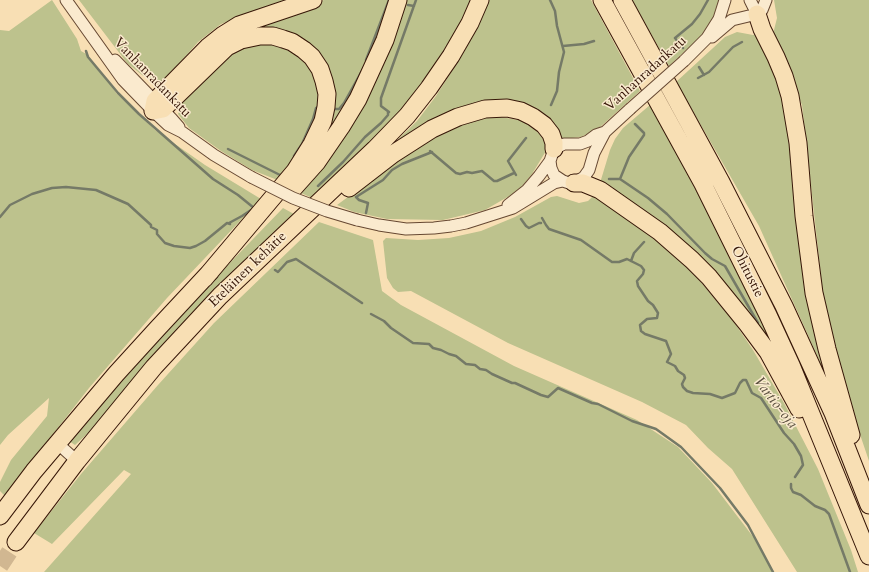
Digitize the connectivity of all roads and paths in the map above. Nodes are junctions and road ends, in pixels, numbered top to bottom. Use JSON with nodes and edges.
{"nodes":[{"id":1,"x":66,"y":0,"type":"edge"},
{"id":2,"x":312,"y":0,"type":"edge"},
{"id":3,"x":398,"y":0,"type":"edge"},
{"id":4,"x":480,"y":0,"type":"edge"},
{"id":5,"x":602,"y":0,"type":"edge"},
{"id":6,"x":622,"y":0,"type":"edge"},
{"id":7,"x":725,"y":0,"type":"edge"},
{"id":8,"x":758,"y":5,"type":"edge"},
{"id":9,"x":707,"y":38,"type":"junction"},
{"id":10,"x":157,"y":107,"type":"junction"},
{"id":11,"x":605,"y":132,"type":"junction"},
{"id":12,"x":552,"y":155,"type":"junction"},
{"id":13,"x":568,"y":182,"type":"junction"},
{"id":14,"x":498,"y":212,"type":"junction"},
{"id":15,"x":204,"y":279,"type":"junction"},
{"id":16,"x":220,"y":296,"type":"junction"},
{"id":17,"x":57,"y":443,"type":"junction"},
{"id":18,"x":77,"y":461,"type":"junction"},
{"id":19,"x":869,"y":504,"type":"edge"},
{"id":20,"x":849,"y":505,"type":"junction"},
{"id":21,"x":0,"y":516,"type":"edge"},
{"id":22,"x":16,"y":542,"type":"tunnel mouth"},
{"id":23,"x":869,"y":556,"type":"edge"}],
"edges":[{"from":1,"to":10,"type":"street","name":"Vanhanradankatu"},
{"from":2,"to":10,"type":"highway"},
{"from":3,"to":15,"type":"highway","name":"Eteläinen kehätie"},
{"from":4,"to":16,"type":"highway","name":"Eteläinen kehätie"},
{"from":5,"to":20,"type":"highway","name":"Ohitustie"},
{"from":6,"to":19,"type":"highway","name":"Ohitustie"},
{"from":7,"to":9,"type":"street","name":"Vanhanradankatu"},
{"from":8,"to":9,"type":"street","name":"Vanhanradankatu"},
{"from":8,"to":19,"type":"highway"},
{"from":9,"to":11,"type":"street","name":"Vanhanradankatu","bridge":true},
{"from":10,"to":14,"type":"street","name":"Vanhanradankatu","bridge":true},
{"from":10,"to":15,"type":"highway"},
{"from":11,"to":12,"type":"street","name":"Vanhanradankatu"},
{"from":11,"to":13,"type":"street","name":"Vanhanradankatu"},
{"from":12,"to":13,"type":"street"},
{"from":12,"to":14,"type":"street","name":"Vanhanradankatu"},
{"from":12,"to":16,"type":"highway"},
{"from":13,"to":14,"type":"street","name":"Vanhanradankatu"},
{"from":13,"to":20,"type":"highway"},
{"from":15,"to":17,"type":"highway","name":"Eteläinen kehätie"},
{"from":16,"to":18,"type":"highway","name":"Eteläinen kehätie"},
{"from":17,"to":18,"type":"street"},
{"from":17,"to":21,"type":"highway","name":"Eteläinen kehätie"},
{"from":18,"to":22,"type":"highway","name":"Eteläinen kehätie"},
{"from":20,"to":23,"type":"highway","name":"Ohitustie"}]}
